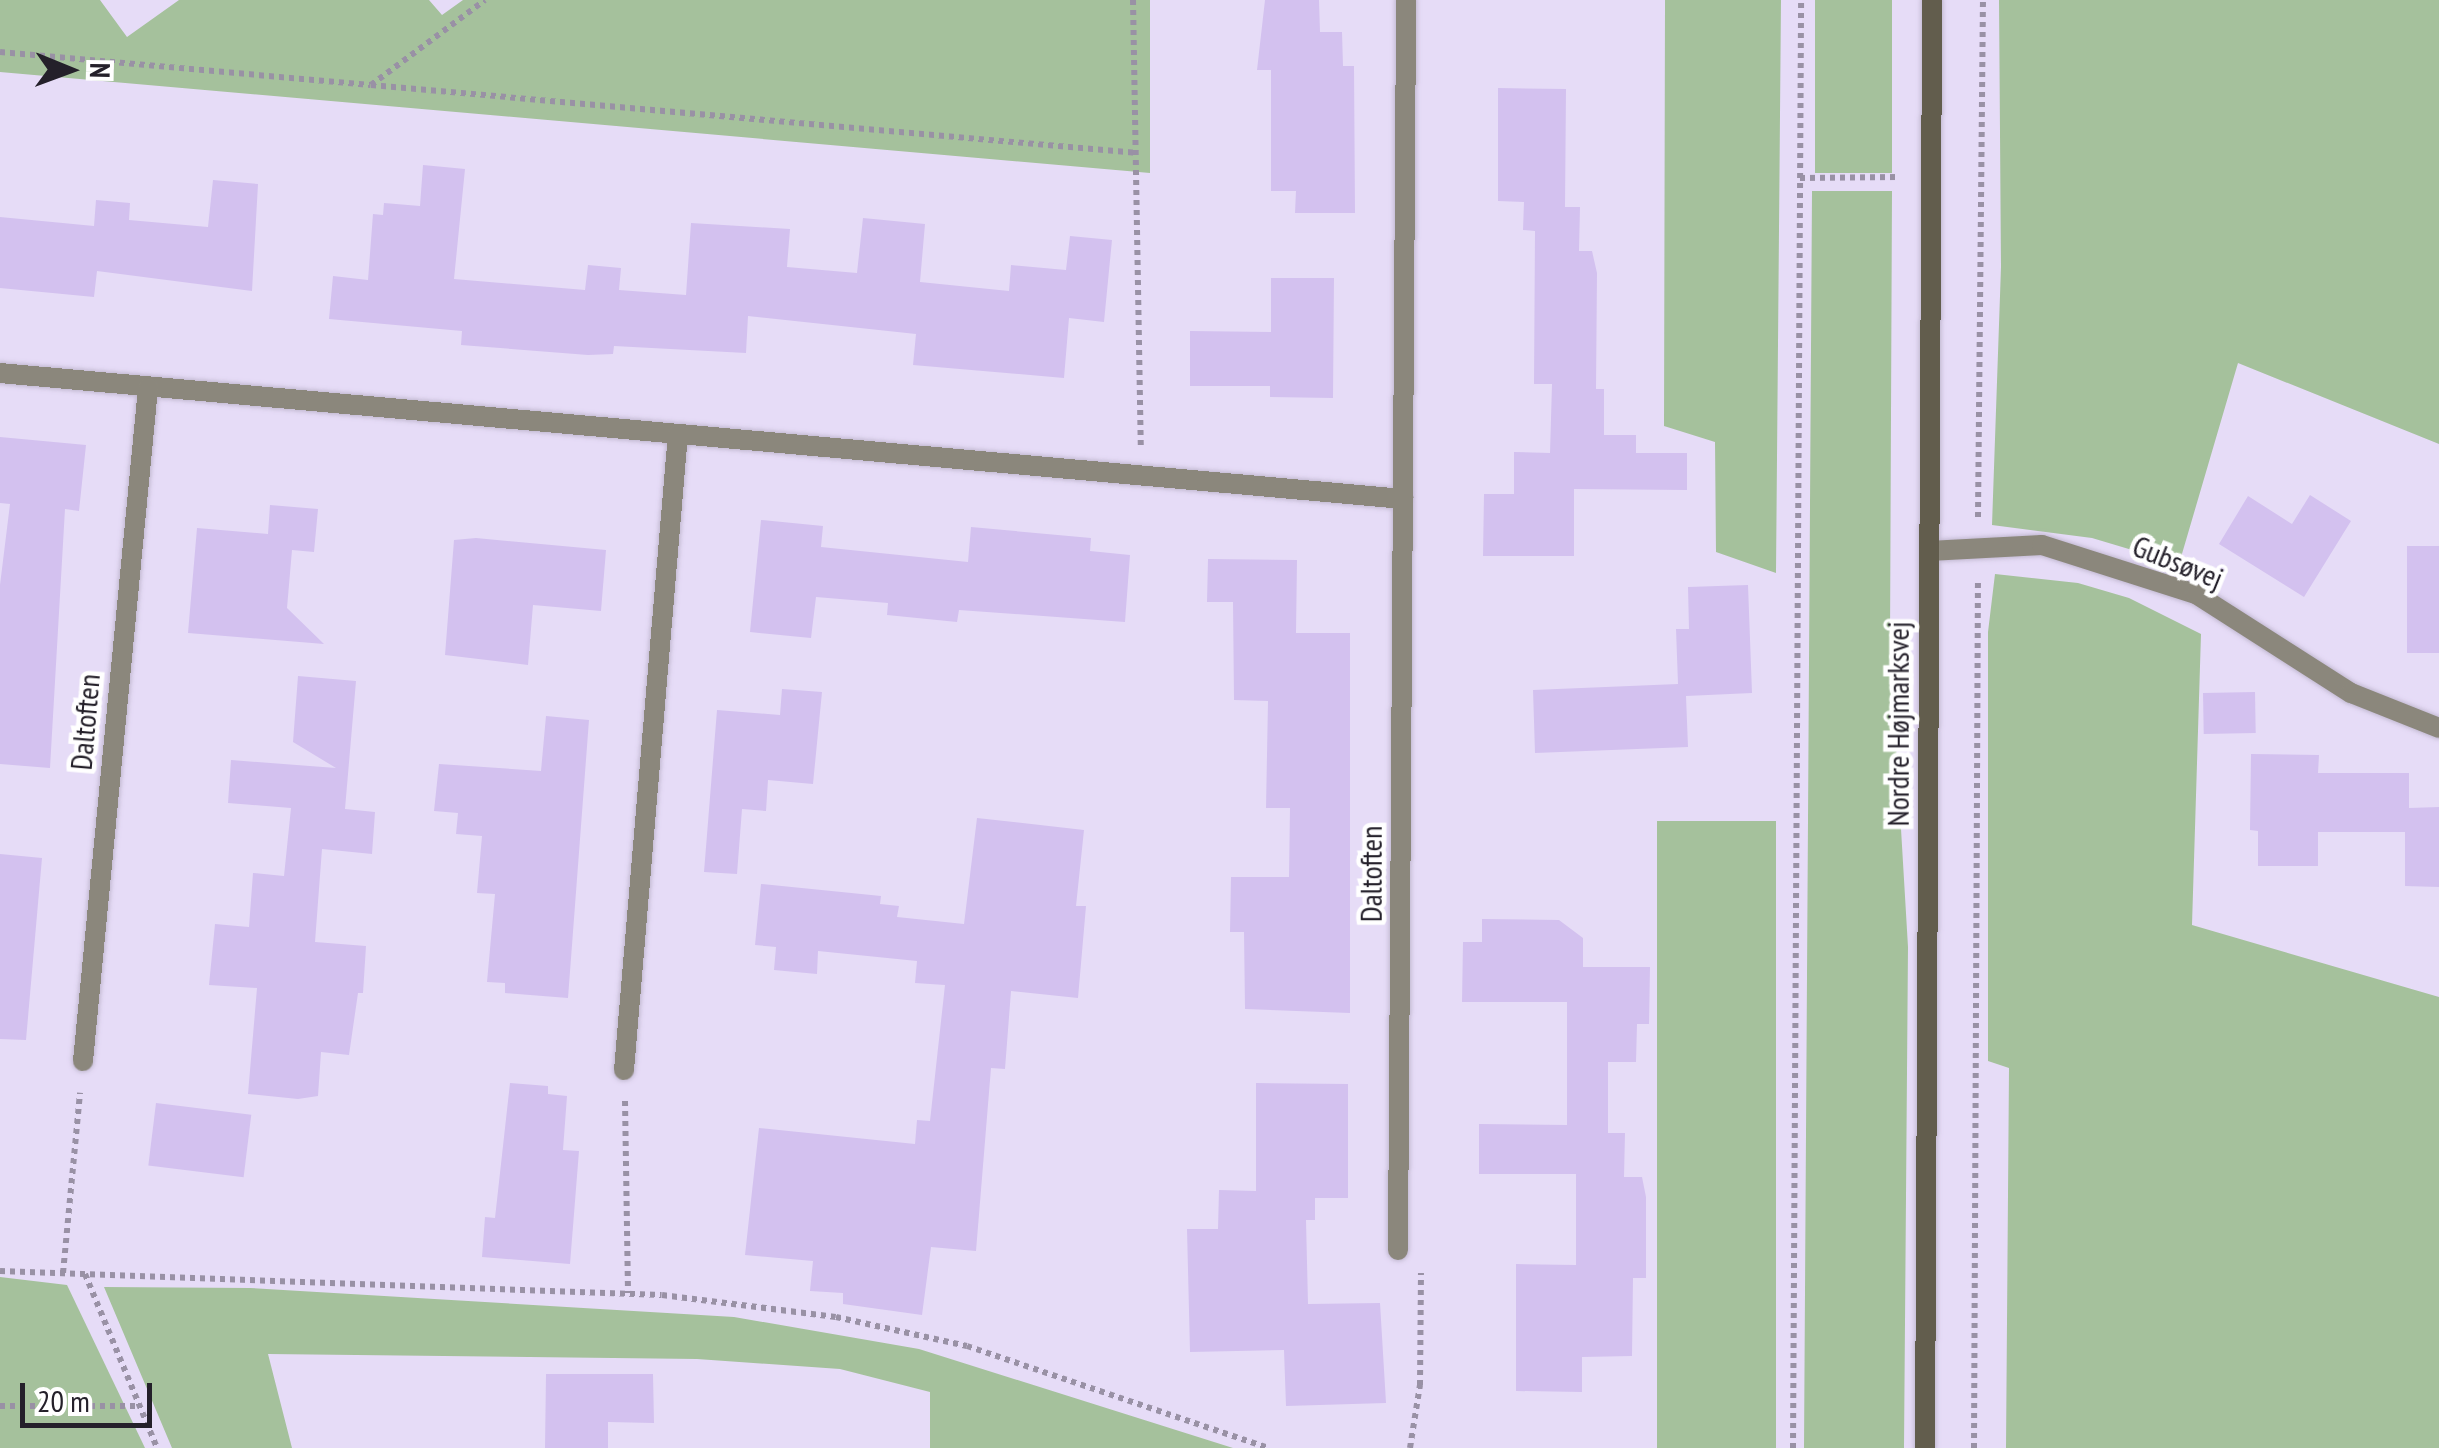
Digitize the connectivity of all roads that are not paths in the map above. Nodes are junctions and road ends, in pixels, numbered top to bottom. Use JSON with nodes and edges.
{"nodes":[{"id":1,"x":1406,"y":0,"type":"edge"},
{"id":2,"x":1932,"y":0,"type":"edge"},
{"id":3,"x":0,"y":373,"type":"edge"},
{"id":4,"x":148,"y":388,"type":"junction"},
{"id":5,"x":678,"y":434,"type":"junction"},
{"id":6,"x":1403,"y":499,"type":"junction"},
{"id":7,"x":1929,"y":551,"type":"junction"},
{"id":8,"x":2439,"y":728,"type":"edge"},
{"id":9,"x":83,"y":1062,"type":"road end"},
{"id":10,"x":624,"y":1070,"type":"road end"},
{"id":11,"x":1398,"y":1250,"type":"road end"},
{"id":12,"x":1925,"y":1448,"type":"edge"}],
"edges":[{"from":1,"to":6,"type":"street","name":"Daltoften"},
{"from":2,"to":7,"type":"street","name":"Nordre Højmarksvej"},
{"from":3,"to":4,"type":"street"},
{"from":4,"to":5,"type":"street"},
{"from":4,"to":9,"type":"street","name":"Daltoften"},
{"from":5,"to":6,"type":"street"},
{"from":5,"to":10,"type":"street"},
{"from":6,"to":11,"type":"street","name":"Daltoften"},
{"from":7,"to":8,"type":"street","name":"Gubsøvej"},
{"from":7,"to":12,"type":"street","name":"Nordre Højmarksvej"}]}
